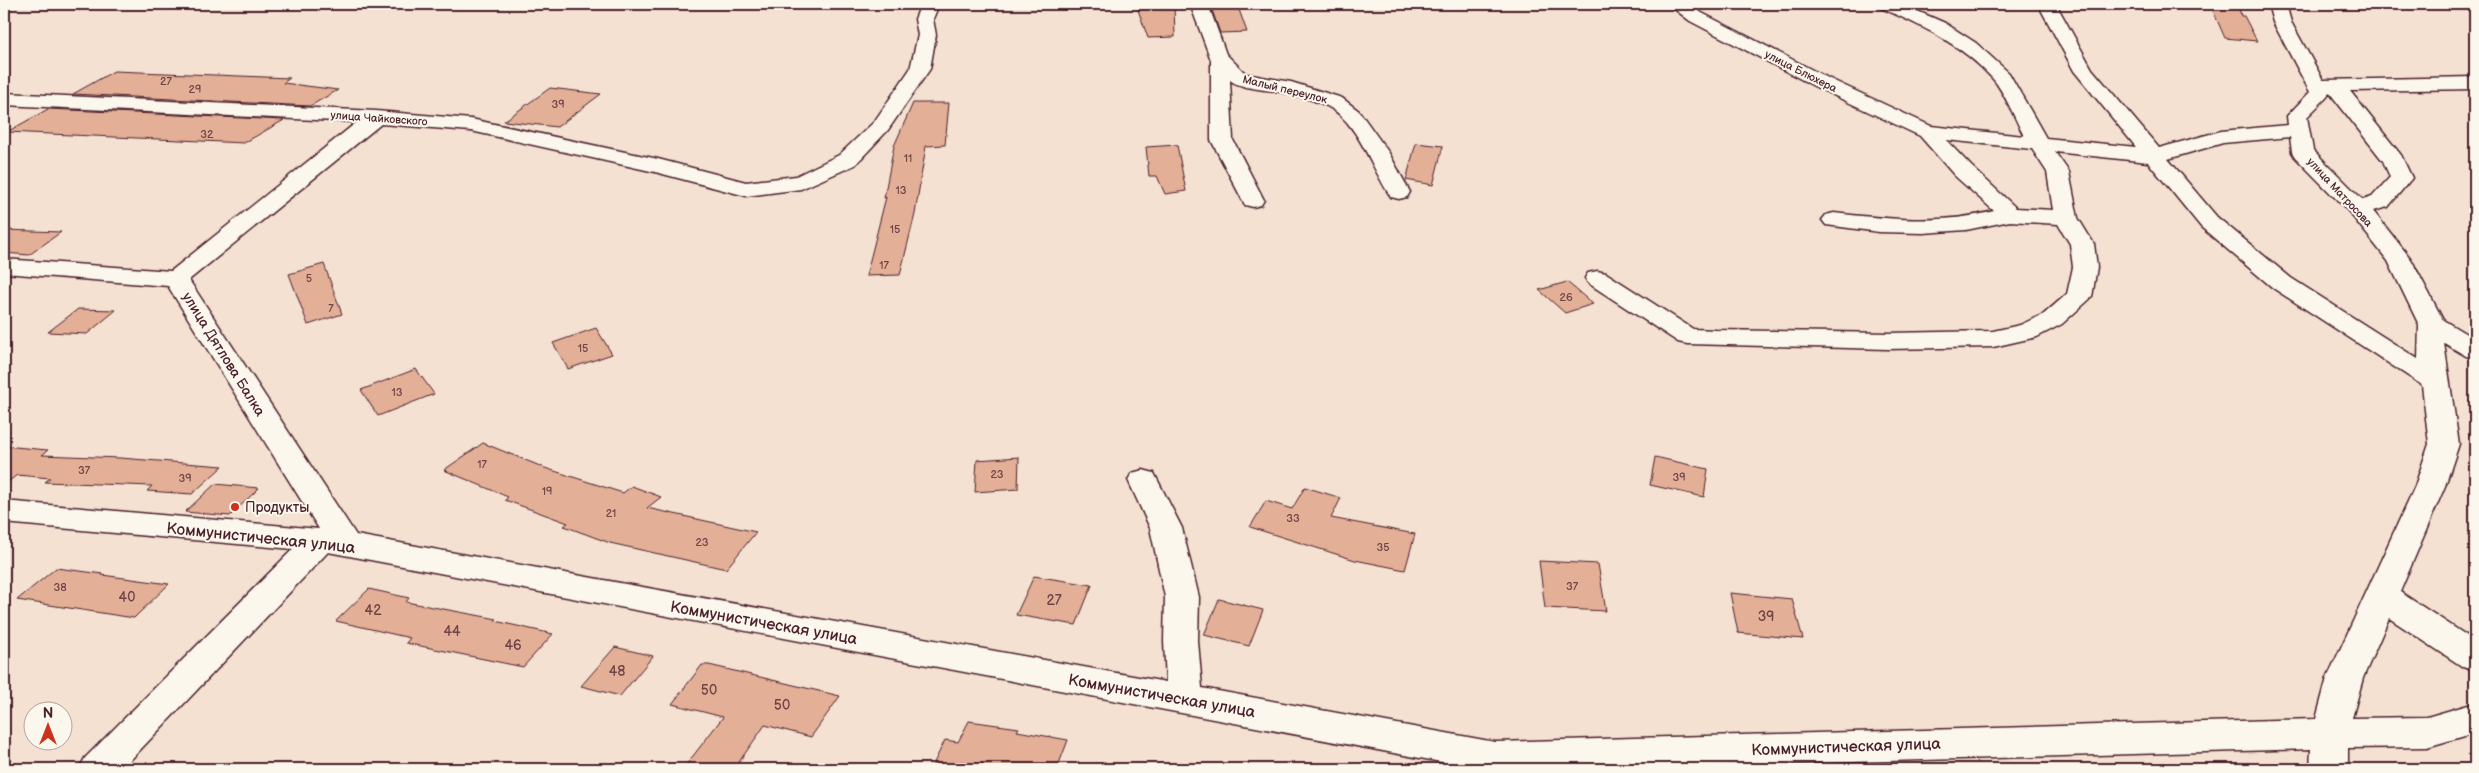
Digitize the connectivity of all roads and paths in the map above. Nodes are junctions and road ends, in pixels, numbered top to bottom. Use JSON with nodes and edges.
{"nodes":[{"id":1,"x":930,"y":4,"type":"edge"},
{"id":2,"x":1199,"y":4,"type":"edge"},
{"id":3,"x":1677,"y":4,"type":"edge"},
{"id":4,"x":1887,"y":4,"type":"edge"},
{"id":5,"x":2048,"y":4,"type":"edge"},
{"id":6,"x":2277,"y":4,"type":"edge"},
{"id":7,"x":1220,"y":58,"type":"junction"},
{"id":8,"x":2475,"y":83,"type":"edge"},
{"id":9,"x":2326,"y":86,"type":"junction"},
{"id":10,"x":4,"y":99,"type":"edge"},
{"id":11,"x":376,"y":117,"type":"junction"},
{"id":12,"x":2299,"y":130,"type":"junction"},
{"id":13,"x":1927,"y":132,"type":"junction"},
{"id":14,"x":2039,"y":144,"type":"junction"},
{"id":15,"x":2156,"y":156,"type":"junction"},
{"id":16,"x":1399,"y":192,"type":"dead end"},
{"id":17,"x":1253,"y":200,"type":"dead end"},
{"id":18,"x":2358,"y":208,"type":"junction"},
{"id":19,"x":2010,"y":214,"type":"junction"},
{"id":20,"x":2066,"y":218,"type":"junction"},
{"id":21,"x":1834,"y":220,"type":"dead end"},
{"id":22,"x":4,"y":266,"type":"edge"},
{"id":23,"x":1597,"y":278,"type":"dead end"},
{"id":24,"x":176,"y":279,"type":"junction"},
{"id":25,"x":2432,"y":325,"type":"junction"},
{"id":26,"x":2475,"y":350,"type":"edge"},
{"id":27,"x":2434,"y":381,"type":"junction"},
{"id":28,"x":1143,"y":480,"type":"dead end"},
{"id":29,"x":4,"y":512,"type":"edge"},
{"id":30,"x":333,"y":542,"type":"junction"},
{"id":31,"x":2381,"y":596,"type":"junction"},
{"id":32,"x":2475,"y":658,"type":"edge"},
{"id":33,"x":1185,"y":700,"type":"junction"},
{"id":34,"x":2475,"y":718,"type":"edge"},
{"id":35,"x":2330,"y":733,"type":"junction"},
{"id":36,"x":1702,"y":760,"type":"edge"},
{"id":37,"x":1493,"y":763,"type":"edge"},
{"id":38,"x":98,"y":769,"type":"edge"},
{"id":39,"x":2329,"y":769,"type":"edge"}],
"edges":[{"from":1,"to":11,"type":"street","name":"улица Чайковского"},
{"from":2,"to":7,"type":"street","name":"Малый переулок"},
{"from":3,"to":13,"type":"street","name":"улица Блюхера"},
{"from":4,"to":14,"type":"street"},
{"from":5,"to":15,"type":"street"},
{"from":6,"to":9,"type":"street"},
{"from":7,"to":16,"type":"street","name":"Малый переулок"},
{"from":7,"to":17,"type":"street"},
{"from":8,"to":9,"type":"street"},
{"from":9,"to":12,"type":"street","name":"улица Матросова"},
{"from":9,"to":18,"type":"street"},
{"from":10,"to":11,"type":"street","name":"улица Чайковского"},
{"from":11,"to":24,"type":"street","name":"улица Дятлова Балка"},
{"from":12,"to":15,"type":"street"},
{"from":12,"to":18,"type":"street","name":"улица Матросова"},
{"from":13,"to":14,"type":"street"},
{"from":13,"to":19,"type":"street"},
{"from":14,"to":15,"type":"street"},
{"from":14,"to":20,"type":"street"},
{"from":15,"to":27,"type":"street"},
{"from":18,"to":25,"type":"street","name":"улица Матросова"},
{"from":19,"to":20,"type":"street"},
{"from":19,"to":21,"type":"street"},
{"from":20,"to":23,"type":"street"},
{"from":22,"to":24,"type":"street"},
{"from":24,"to":30,"type":"street","name":"улица Дятлова Балка"},
{"from":25,"to":26,"type":"street"},
{"from":25,"to":27,"type":"street"},
{"from":27,"to":31,"type":"street"},
{"from":28,"to":33,"type":"street"},
{"from":29,"to":30,"type":"street","name":"Коммунистическая улица"},
{"from":30,"to":33,"type":"street","name":"Коммунистическая улица"},
{"from":30,"to":38,"type":"street"},
{"from":31,"to":32,"type":"street"},
{"from":31,"to":35,"type":"street"},
{"from":33,"to":37,"type":"street","name":"Коммунистическая улица"},
{"from":34,"to":35,"type":"street","name":"Коммунистическая улица"},
{"from":35,"to":36,"type":"street","name":"Коммунистическая улица"},
{"from":35,"to":39,"type":"street"},
{"from":36,"to":37,"type":"street","name":"Коммунистическая улица"}]}
